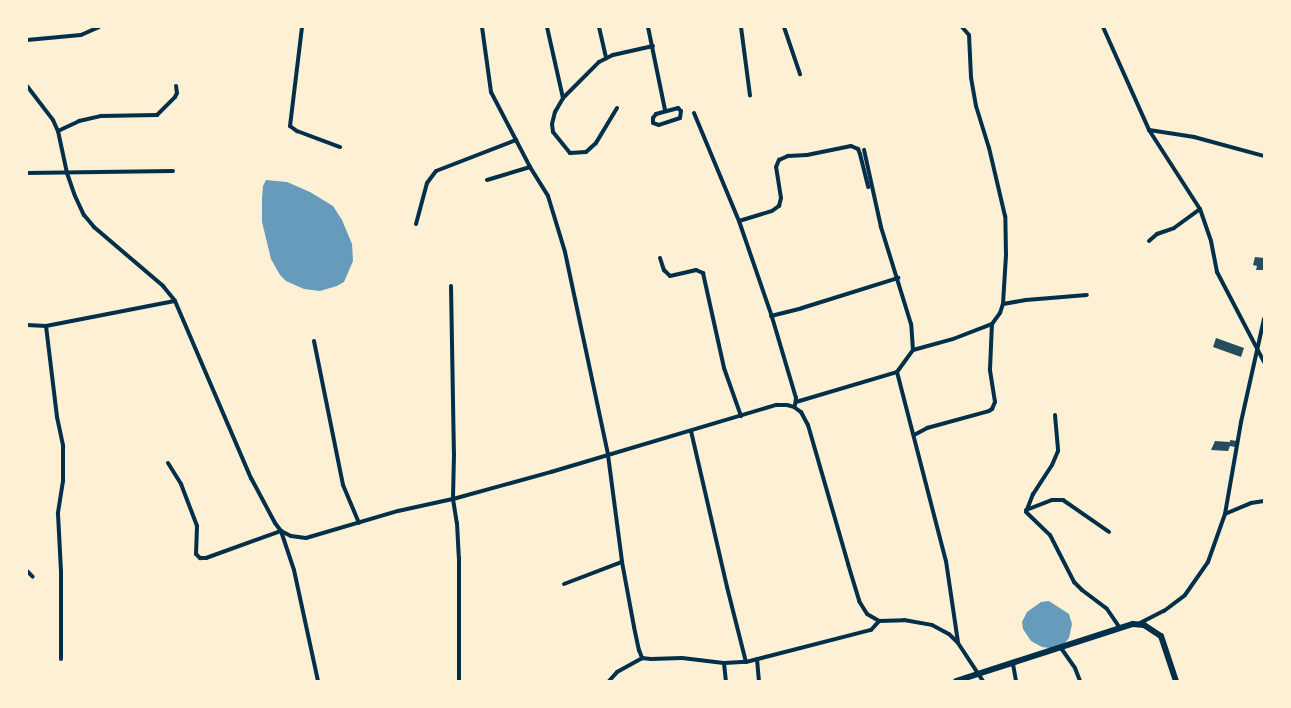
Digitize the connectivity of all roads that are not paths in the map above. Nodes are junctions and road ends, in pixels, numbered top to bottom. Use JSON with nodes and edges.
{"nodes":[{"id":1,"x":99,"y":27,"type":"edge"},
{"id":2,"x":302,"y":27,"type":"edge"},
{"id":3,"x":482,"y":27,"type":"edge"},
{"id":4,"x":546,"y":27,"type":"edge"},
{"id":5,"x":599,"y":27,"type":"edge"},
{"id":6,"x":648,"y":27,"type":"edge"},
{"id":7,"x":741,"y":27,"type":"edge"},
{"id":8,"x":784,"y":27,"type":"edge"},
{"id":9,"x":962,"y":27,"type":"edge"},
{"id":10,"x":1103,"y":27,"type":"edge"},
{"id":11,"x":27,"y":40,"type":"edge"},
{"id":12,"x":653,"y":46,"type":"junction"},
{"id":13,"x":606,"y":58,"type":"junction"},
{"id":14,"x":800,"y":74,"type":"dead end"},
{"id":15,"x":27,"y":86,"type":"edge"},
{"id":16,"x":176,"y":86,"type":"dead end"},
{"id":17,"x":750,"y":95,"type":"dead end"},
{"id":18,"x":563,"y":98,"type":"junction"},
{"id":19,"x":617,"y":108,"type":"dead end"},
{"id":20,"x":666,"y":110,"type":"junction"},
{"id":21,"x":694,"y":113,"type":"dead end"},
{"id":22,"x":1149,"y":130,"type":"junction"},
{"id":23,"x":58,"y":131,"type":"junction"},
{"id":24,"x":516,"y":140,"type":"junction"},
{"id":25,"x":340,"y":147,"type":"dead end"},
{"id":26,"x":864,"y":150,"type":"dead end"},
{"id":27,"x":1264,"y":156,"type":"edge"},
{"id":28,"x":530,"y":167,"type":"junction"},
{"id":29,"x":172,"y":171,"type":"dead end"},
{"id":30,"x":27,"y":173,"type":"edge"},
{"id":31,"x":67,"y":173,"type":"junction"},
{"id":32,"x":487,"y":180,"type":"dead end"},
{"id":33,"x":868,"y":187,"type":"dead end"},
{"id":34,"x":1200,"y":209,"type":"junction"},
{"id":35,"x":739,"y":220,"type":"junction"},
{"id":36,"x":416,"y":224,"type":"dead end"},
{"id":37,"x":1148,"y":241,"type":"dead end"},
{"id":38,"x":660,"y":258,"type":"dead end"},
{"id":39,"x":898,"y":278,"type":"junction"},
{"id":40,"x":451,"y":286,"type":"dead end"},
{"id":41,"x":1087,"y":295,"type":"dead end"},
{"id":42,"x":175,"y":301,"type":"junction"},
{"id":43,"x":1003,"y":304,"type":"junction"},
{"id":44,"x":771,"y":316,"type":"junction"},
{"id":45,"x":1264,"y":319,"type":"edge"},
{"id":46,"x":992,"y":324,"type":"junction"},
{"id":47,"x":27,"y":325,"type":"edge"},
{"id":48,"x":46,"y":326,"type":"junction"},
{"id":49,"x":314,"y":341,"type":"dead end"},
{"id":50,"x":913,"y":350,"type":"junction"},
{"id":51,"x":1257,"y":350,"type":"junction"},
{"id":52,"x":1264,"y":362,"type":"edge"},
{"id":53,"x":897,"y":372,"type":"junction"},
{"id":54,"x":795,"y":405,"type":"junction"},
{"id":55,"x":1055,"y":415,"type":"dead end"},
{"id":56,"x":741,"y":416,"type":"junction"},
{"id":57,"x":691,"y":431,"type":"junction"},
{"id":58,"x":914,"y":435,"type":"junction"},
{"id":59,"x":608,"y":455,"type":"junction"},
{"id":60,"x":168,"y":463,"type":"dead end"},
{"id":61,"x":453,"y":499,"type":"junction"},
{"id":62,"x":1264,"y":501,"type":"edge"},
{"id":63,"x":1026,"y":510,"type":"junction"},
{"id":64,"x":1226,"y":514,"type":"junction"},
{"id":65,"x":359,"y":523,"type":"junction"},
{"id":66,"x":281,"y":531,"type":"junction"},
{"id":67,"x":1108,"y":532,"type":"dead end"},
{"id":68,"x":622,"y":562,"type":"junction"},
{"id":69,"x":27,"y":570,"type":"edge"},
{"id":70,"x":33,"y":577,"type":"dead end"},
{"id":71,"x":564,"y":584,"type":"dead end"},
{"id":72,"x":879,"y":621,"type":"junction"},
{"id":73,"x":1138,"y":624,"type":"junction"},
{"id":74,"x":1119,"y":627,"type":"junction"},
{"id":75,"x":958,"y":643,"type":"junction"},
{"id":76,"x":1061,"y":648,"type":"junction"},
{"id":77,"x":642,"y":658,"type":"junction"},
{"id":78,"x":61,"y":659,"type":"dead end"},
{"id":79,"x":757,"y":659,"type":"junction"},
{"id":80,"x":746,"y":662,"type":"junction"},
{"id":81,"x":724,"y":663,"type":"junction"},
{"id":82,"x":1013,"y":664,"type":"junction"},
{"id":83,"x":980,"y":674,"type":"junction"},
{"id":84,"x":318,"y":681,"type":"edge"},
{"id":85,"x":459,"y":681,"type":"edge"},
{"id":86,"x":609,"y":681,"type":"edge"},
{"id":87,"x":726,"y":681,"type":"edge"},
{"id":88,"x":759,"y":681,"type":"edge"},
{"id":89,"x":956,"y":681,"type":"edge"},
{"id":90,"x":983,"y":681,"type":"edge"},
{"id":91,"x":1016,"y":681,"type":"edge"},
{"id":92,"x":1080,"y":681,"type":"edge"},
{"id":93,"x":1176,"y":681,"type":"edge"}],
"edges":[{"from":1,"to":11,"type":"street"},
{"from":2,"to":25,"type":"street"},
{"from":3,"to":24,"type":"street"},
{"from":4,"to":18,"type":"street"},
{"from":5,"to":13,"type":"street"},
{"from":6,"to":12,"type":"street"},
{"from":7,"to":17,"type":"street"},
{"from":8,"to":14,"type":"street"},
{"from":9,"to":43,"type":"street"},
{"from":10,"to":22,"type":"street"},
{"from":12,"to":13,"type":"street"},
{"from":12,"to":20,"type":"street"},
{"from":13,"to":18,"type":"street"},
{"from":15,"to":23,"type":"street"},
{"from":16,"to":23,"type":"street"},
{"from":18,"to":19,"type":"street"},
{"from":20,"to":20,"type":"street"},
{"from":21,"to":35,"type":"street"},
{"from":22,"to":27,"type":"street"},
{"from":22,"to":34,"type":"street"},
{"from":23,"to":31,"type":"street"},
{"from":24,"to":28,"type":"street"},
{"from":24,"to":36,"type":"street"},
{"from":26,"to":39,"type":"street"},
{"from":28,"to":32,"type":"street"},
{"from":28,"to":59,"type":"street"},
{"from":29,"to":31,"type":"street"},
{"from":30,"to":31,"type":"street"},
{"from":31,"to":42,"type":"street"},
{"from":33,"to":35,"type":"street"},
{"from":34,"to":37,"type":"street"},
{"from":34,"to":51,"type":"street"},
{"from":35,"to":44,"type":"street"},
{"from":38,"to":56,"type":"street"},
{"from":39,"to":44,"type":"street"},
{"from":39,"to":50,"type":"street"},
{"from":40,"to":61,"type":"street"},
{"from":41,"to":43,"type":"street"},
{"from":42,"to":48,"type":"street"},
{"from":42,"to":66,"type":"street"},
{"from":43,"to":46,"type":"street"},
{"from":44,"to":54,"type":"street"},
{"from":45,"to":51,"type":"street"},
{"from":46,"to":50,"type":"street"},
{"from":46,"to":58,"type":"street"},
{"from":47,"to":48,"type":"street"},
{"from":48,"to":78,"type":"street"},
{"from":49,"to":65,"type":"street"},
{"from":50,"to":53,"type":"street"},
{"from":51,"to":52,"type":"street"},
{"from":51,"to":64,"type":"street"},
{"from":53,"to":54,"type":"street"},
{"from":53,"to":58,"type":"street"},
{"from":54,"to":56,"type":"street"},
{"from":54,"to":72,"type":"street"},
{"from":55,"to":63,"type":"street"},
{"from":56,"to":57,"type":"street"},
{"from":57,"to":59,"type":"street"},
{"from":57,"to":80,"type":"street"},
{"from":58,"to":75,"type":"street"},
{"from":59,"to":61,"type":"street"},
{"from":59,"to":68,"type":"street"},
{"from":60,"to":66,"type":"street"},
{"from":61,"to":65,"type":"street"},
{"from":61,"to":85,"type":"street"},
{"from":62,"to":64,"type":"street"},
{"from":63,"to":67,"type":"street"},
{"from":63,"to":74,"type":"street"},
{"from":64,"to":73,"type":"street"},
{"from":65,"to":66,"type":"street"},
{"from":66,"to":84,"type":"street"},
{"from":68,"to":71,"type":"street"},
{"from":68,"to":77,"type":"street"},
{"from":69,"to":70,"type":"street"},
{"from":72,"to":75,"type":"street"},
{"from":72,"to":79,"type":"street"},
{"from":73,"to":74,"type":"main road"},
{"from":73,"to":93,"type":"main road"},
{"from":74,"to":76,"type":"main road"},
{"from":75,"to":83,"type":"street"},
{"from":76,"to":82,"type":"main road"},
{"from":76,"to":92,"type":"street"},
{"from":77,"to":81,"type":"street"},
{"from":77,"to":86,"type":"street"},
{"from":79,"to":80,"type":"street"},
{"from":79,"to":88,"type":"street"},
{"from":80,"to":81,"type":"street"},
{"from":81,"to":87,"type":"street"},
{"from":82,"to":83,"type":"main road"},
{"from":82,"to":91,"type":"street"},
{"from":83,"to":89,"type":"main road"},
{"from":83,"to":90,"type":"street"}]}
